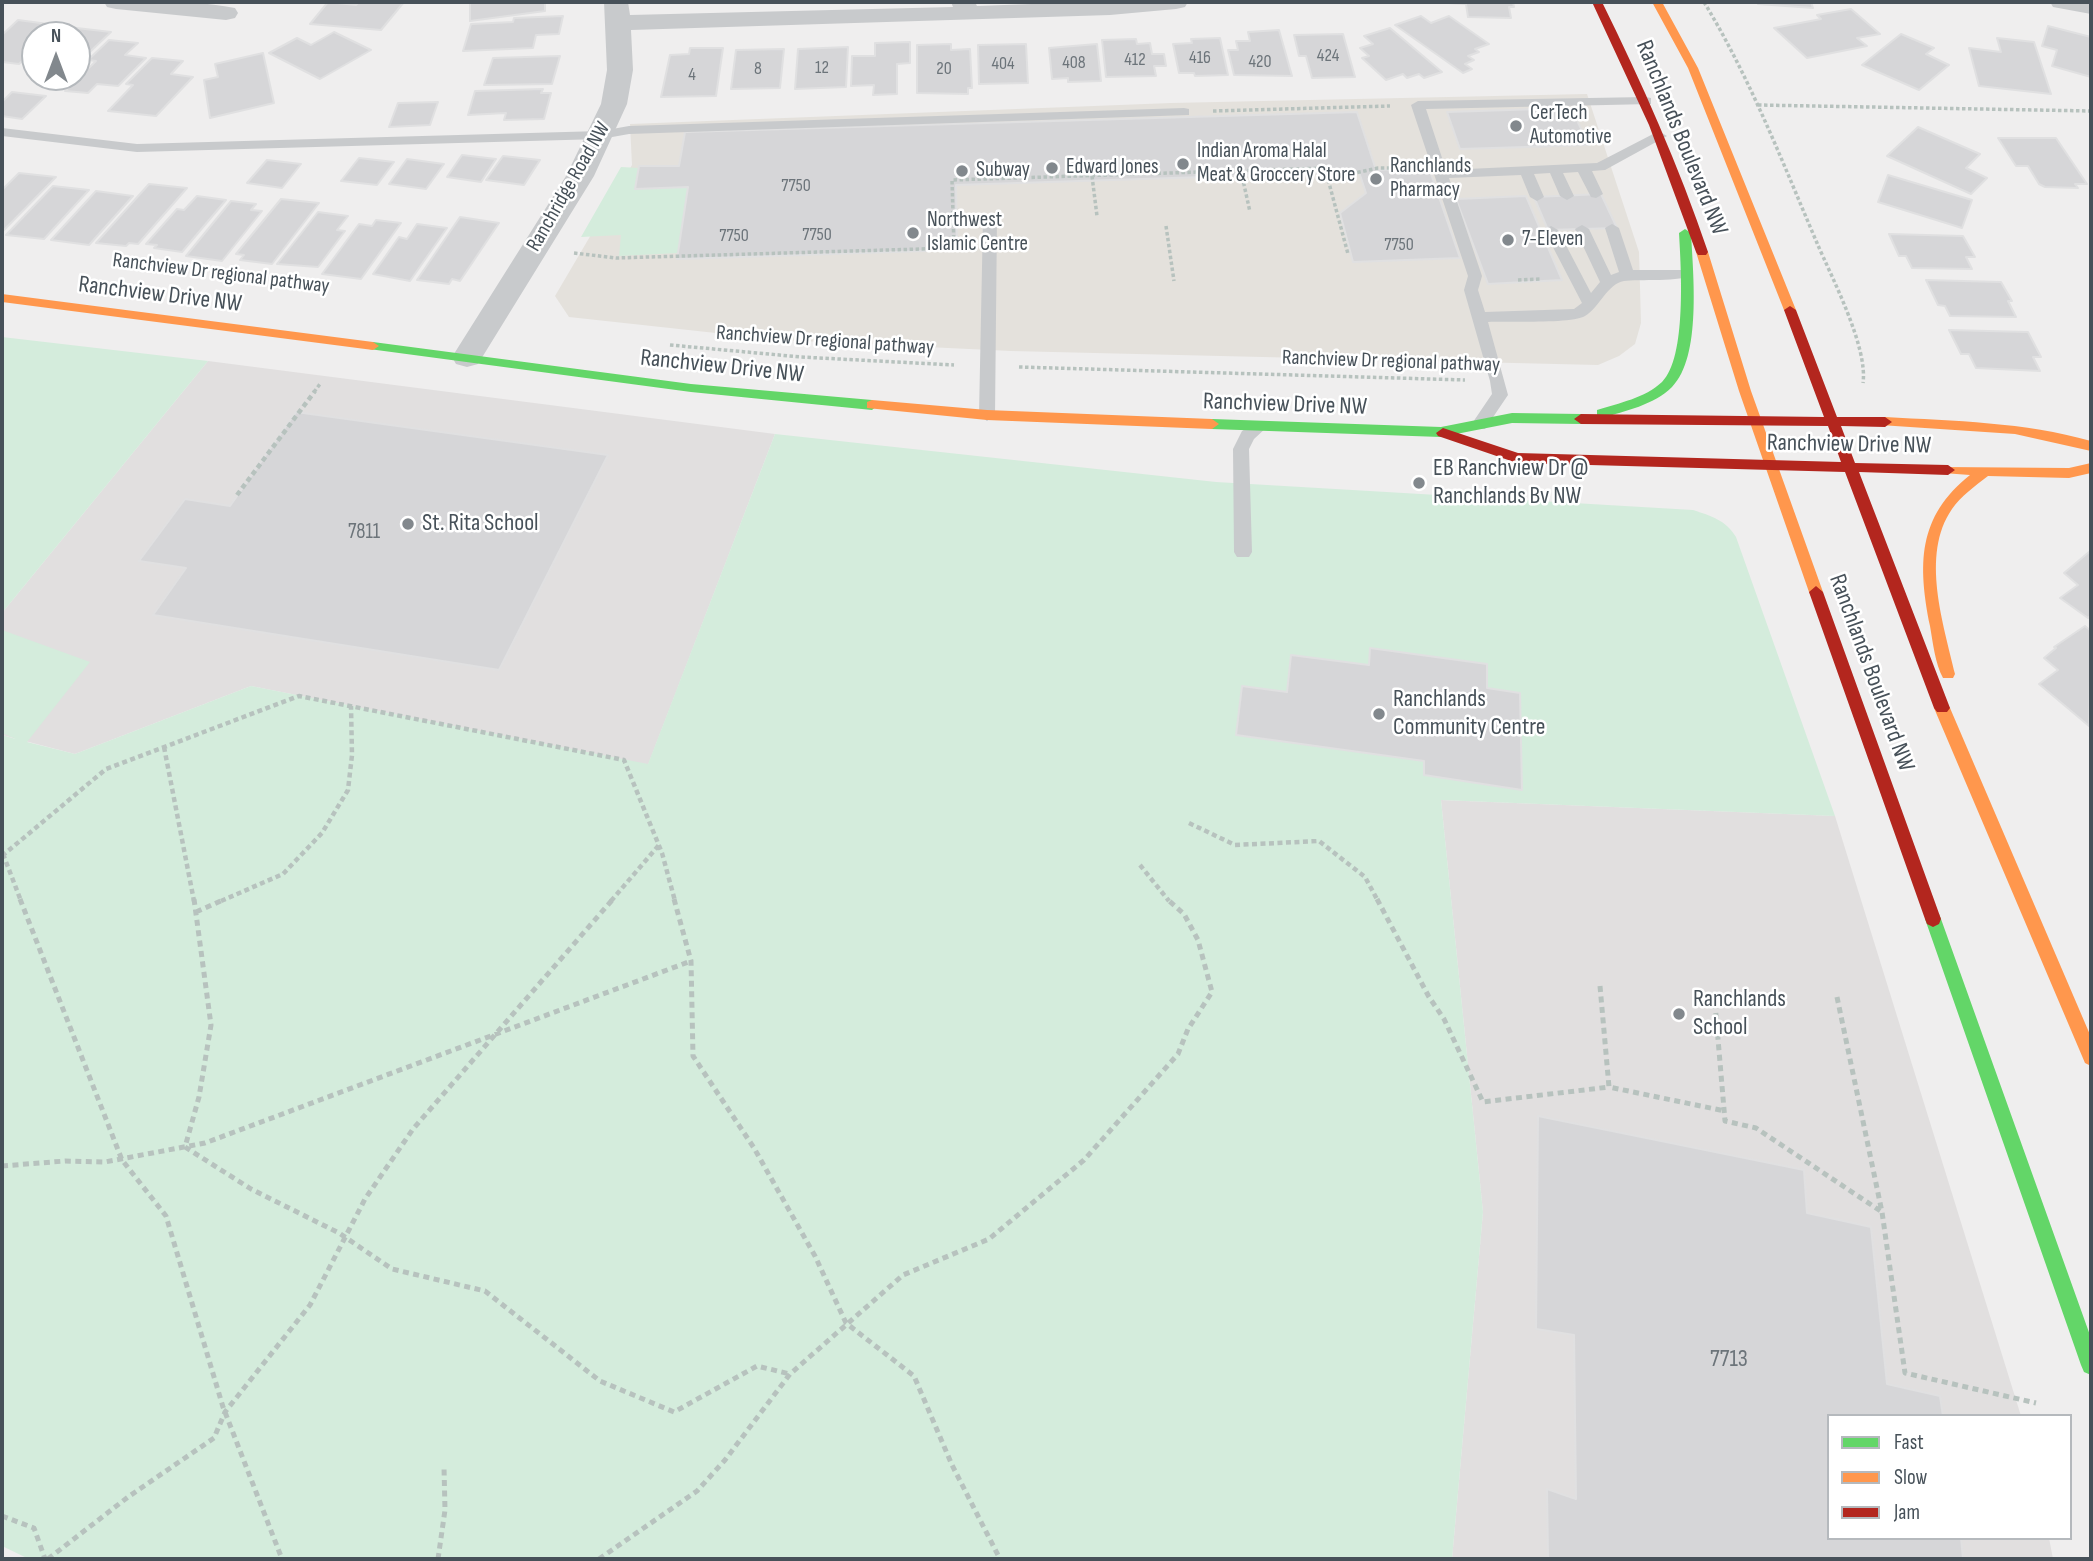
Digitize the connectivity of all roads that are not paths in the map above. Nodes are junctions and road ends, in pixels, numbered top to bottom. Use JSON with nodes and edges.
{"nodes":[{"id":1,"x":116,"y":2,"type":"edge"},
{"id":2,"x":1176,"y":2,"type":"edge"},
{"id":3,"x":1597,"y":2,"type":"edge"},
{"id":4,"x":1657,"y":2,"type":"edge"},
{"id":5,"x":2062,"y":2,"type":"edge"},
{"id":6,"x":2091,"y":7,"type":"edge"},
{"id":7,"x":966,"y":8,"type":"edge"},
{"id":8,"x":226,"y":13,"type":"dead end"},
{"id":9,"x":617,"y":13,"type":"edge"},
{"id":10,"x":1646,"y":101,"type":"junction"},
{"id":11,"x":1184,"y":112,"type":"road end"},
{"id":12,"x":2,"y":132,"type":"edge"},
{"id":13,"x":600,"y":135,"type":"junction"},
{"id":14,"x":1660,"y":136,"type":"junction"},
{"id":15,"x":1583,"y":168,"type":"junction"},
{"id":16,"x":1555,"y":169,"type":"junction"},
{"id":17,"x":1440,"y":170,"type":"junction"},
{"id":18,"x":1526,"y":170,"type":"junction"},
{"id":19,"x":1682,"y":189,"type":"junction"},
{"id":20,"x":1596,"y":194,"type":"dead end"},
{"id":21,"x":1567,"y":196,"type":"dead end"},
{"id":22,"x":1537,"y":197,"type":"dead end"},
{"id":23,"x":990,"y":218,"type":"dead end"},
{"id":24,"x":1612,"y":228,"type":"dead end"},
{"id":25,"x":1582,"y":229,"type":"dead end"},
{"id":26,"x":1551,"y":230,"type":"dead end"},
{"id":27,"x":1684,"y":275,"type":"junction"},
{"id":28,"x":1628,"y":277,"type":"junction"},
{"id":29,"x":1608,"y":283,"type":"junction"},
{"id":30,"x":2,"y":298,"type":"edge"},
{"id":31,"x":1591,"y":306,"type":"junction"},
{"id":32,"x":1480,"y":317,"type":"junction"},
{"id":33,"x":467,"y":358,"type":"junction"},
{"id":34,"x":987,"y":415,"type":"junction"},
{"id":35,"x":1581,"y":417,"type":"junction"},
{"id":36,"x":1758,"y":422,"type":"junction"},
{"id":37,"x":1835,"y":422,"type":"junction"},
{"id":38,"x":1479,"y":425,"type":"junction"},
{"id":39,"x":1259,"y":427,"type":"junction"},
{"id":40,"x":1441,"y":432,"type":"junction"},
{"id":41,"x":2091,"y":446,"type":"edge"},
{"id":42,"x":1774,"y":466,"type":"junction"},
{"id":43,"x":1850,"y":467,"type":"junction"},
{"id":44,"x":2091,"y":468,"type":"edge"},
{"id":45,"x":1985,"y":471,"type":"junction"},
{"id":46,"x":1243,"y":552,"type":"dead end"},
{"id":47,"x":1961,"y":756,"type":"junction"},
{"id":48,"x":2091,"y":1057,"type":"edge"},
{"id":49,"x":2091,"y":1365,"type":"edge"}],
"edges":[{"from":1,"to":8,"type":"street"},
{"from":2,"to":7,"type":"street"},
{"from":3,"to":10,"type":"street","name":"Ranchlands Boulevard NW"},
{"from":4,"to":37,"type":"street","name":"Ranchlands Boulevard NW"},
{"from":5,"to":6,"type":"street"},
{"from":7,"to":9,"type":"street"},
{"from":9,"to":13,"type":"street","name":"Ranchridge Road NW"},
{"from":10,"to":14,"type":"street","name":"Ranchlands Boulevard NW"},
{"from":10,"to":17,"type":"lane"},
{"from":11,"to":13,"type":"lane"},
{"from":12,"to":13,"type":"lane"},
{"from":13,"to":33,"type":"street","name":"Ranchridge Road NW"},
{"from":14,"to":15,"type":"lane"},
{"from":14,"to":19,"type":"street","name":"Ranchlands Boulevard NW"},
{"from":15,"to":16,"type":"lane"},
{"from":15,"to":20,"type":"lane"},
{"from":16,"to":18,"type":"lane"},
{"from":16,"to":21,"type":"lane"},
{"from":17,"to":18,"type":"lane"},
{"from":17,"to":32,"type":"lane"},
{"from":18,"to":22,"type":"lane"},
{"from":19,"to":27,"type":"street"},
{"from":19,"to":36,"type":"street","name":"Ranchlands Boulevard NW"},
{"from":23,"to":34,"type":"lane"},
{"from":24,"to":28,"type":"lane"},
{"from":25,"to":29,"type":"lane"},
{"from":26,"to":31,"type":"lane"},
{"from":27,"to":28,"type":"lane"},
{"from":27,"to":35,"type":"street"},
{"from":28,"to":29,"type":"lane"},
{"from":29,"to":31,"type":"lane"},
{"from":30,"to":33,"type":"street","name":"Ranchview Drive NW"},
{"from":31,"to":32,"type":"lane"},
{"from":32,"to":38,"type":"lane"},
{"from":33,"to":34,"type":"street","name":"Ranchview Drive NW"},
{"from":34,"to":39,"type":"street","name":"Ranchview Drive NW"},
{"from":35,"to":36,"type":"street","name":"Ranchview Drive NW"},
{"from":35,"to":38,"type":"street","name":"Ranchview Drive NW"},
{"from":36,"to":37,"type":"street","name":"Ranchview Drive NW"},
{"from":36,"to":42,"type":"street","name":"Ranchlands Boulevard NW"},
{"from":37,"to":41,"type":"street","name":"Ranchview Drive NW"},
{"from":37,"to":43,"type":"street","name":"Ranchlands Boulevard NW"},
{"from":38,"to":40,"type":"street","name":"Ranchview Drive NW"},
{"from":39,"to":40,"type":"street","name":"Ranchview Drive NW"},
{"from":39,"to":46,"type":"lane"},
{"from":40,"to":42,"type":"street","name":"Ranchview Drive NW"},
{"from":42,"to":43,"type":"street","name":"Ranchview Drive NW"},
{"from":42,"to":49,"type":"street","name":"Ranchlands Boulevard NW"},
{"from":43,"to":45,"type":"street","name":"Ranchview Drive NW"},
{"from":43,"to":47,"type":"street","name":"Ranchlands Boulevard NW"},
{"from":44,"to":45,"type":"street","name":"Ranchview Drive NW"},
{"from":45,"to":47,"type":"street"},
{"from":47,"to":48,"type":"street","name":"Ranchlands Boulevard NW"}]}
